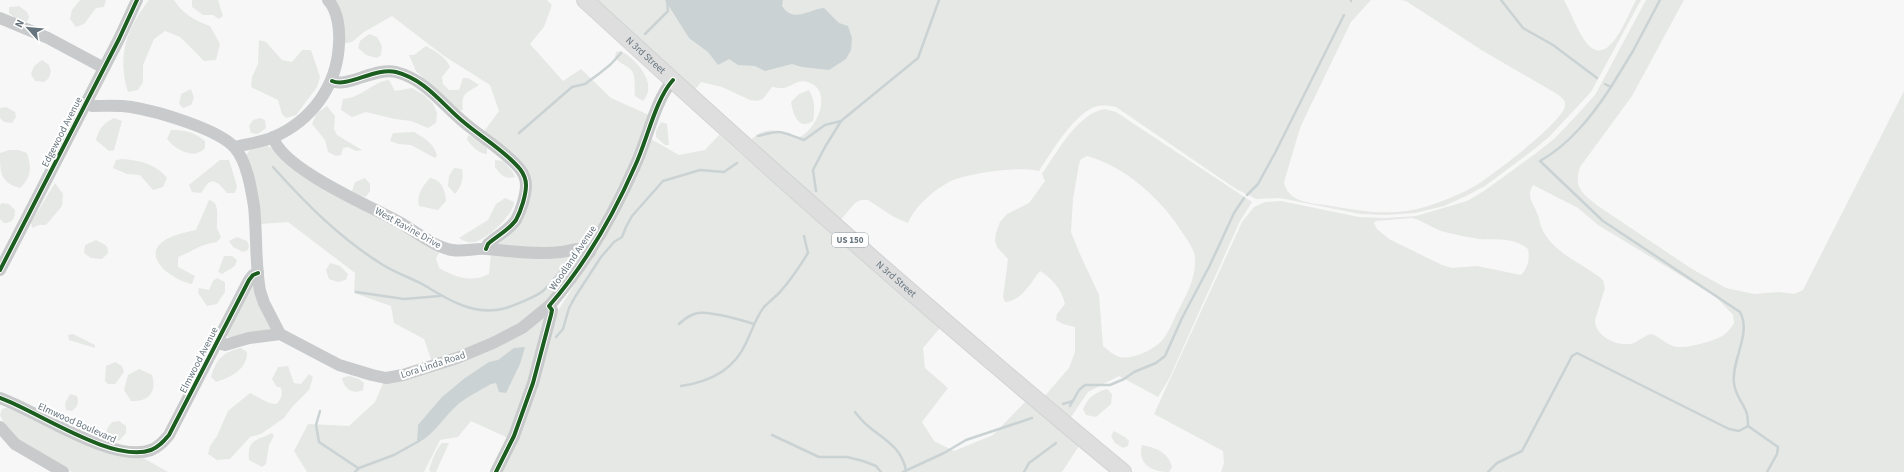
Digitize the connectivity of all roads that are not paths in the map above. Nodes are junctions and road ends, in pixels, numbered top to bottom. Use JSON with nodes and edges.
{"nodes":[{"id":1,"x":137,"y":0,"type":"edge"},
{"id":2,"x":328,"y":0,"type":"edge"},
{"id":3,"x":585,"y":0,"type":"edge"},
{"id":4,"x":0,"y":18,"type":"edge"},
{"id":5,"x":104,"y":68,"type":"junction"},
{"id":6,"x":673,"y":80,"type":"junction"},
{"id":7,"x":332,"y":81,"type":"junction"},
{"id":8,"x":86,"y":103,"type":"junction"},
{"id":9,"x":273,"y":137,"type":"junction"},
{"id":10,"x":235,"y":147,"type":"junction"},
{"id":11,"x":486,"y":249,"type":"junction"},
{"id":12,"x":590,"y":252,"type":"junction"},
{"id":13,"x":0,"y":270,"type":"edge"},
{"id":14,"x":258,"y":274,"type":"junction"},
{"id":15,"x":549,"y":306,"type":"junction"},
{"id":16,"x":280,"y":334,"type":"junction"},
{"id":17,"x":217,"y":343,"type":"junction"},
{"id":18,"x":0,"y":398,"type":"edge"},
{"id":19,"x":0,"y":426,"type":"edge"},
{"id":20,"x":150,"y":450,"type":"joint"},
{"id":21,"x":63,"y":472,"type":"edge"},
{"id":22,"x":496,"y":472,"type":"edge"},
{"id":23,"x":1123,"y":472,"type":"edge"}],
"edges":[{"from":1,"to":5,"type":"street","name":"Edgewood Avenue"},
{"from":2,"to":7,"type":"street"},
{"from":3,"to":6,"type":"main road","name":"N 3rd Street","number":"US 150"},
{"from":4,"to":5,"type":"street"},
{"from":5,"to":8,"type":"street","name":"Edgewood Avenue"},
{"from":6,"to":12,"type":"street","name":"Woodland Avenue"},
{"from":6,"to":23,"type":"main road","name":"N 3rd Street","number":"US 150"},
{"from":7,"to":9,"type":"street"},
{"from":7,"to":11,"type":"street"},
{"from":8,"to":10,"type":"street"},
{"from":8,"to":13,"type":"street","name":"Edgewood Avenue"},
{"from":9,"to":10,"type":"street"},
{"from":9,"to":11,"type":"street","name":"West Ravine Drive"},
{"from":10,"to":14,"type":"street"},
{"from":11,"to":12,"type":"street","name":"West Ravine Drive"},
{"from":12,"to":15,"type":"street","name":"Woodland Avenue"},
{"from":14,"to":16,"type":"street"},
{"from":14,"to":17,"type":"street","name":"Elmwood Avenue"},
{"from":15,"to":16,"type":"street","name":"Lora Linda Road"},
{"from":15,"to":22,"type":"street"},
{"from":16,"to":17,"type":"street"},
{"from":17,"to":20,"type":"street","name":"Elmwood Avenue"},
{"from":18,"to":20,"type":"street","name":"Elmwood Boulevard"},
{"from":19,"to":21,"type":"street"}]}
